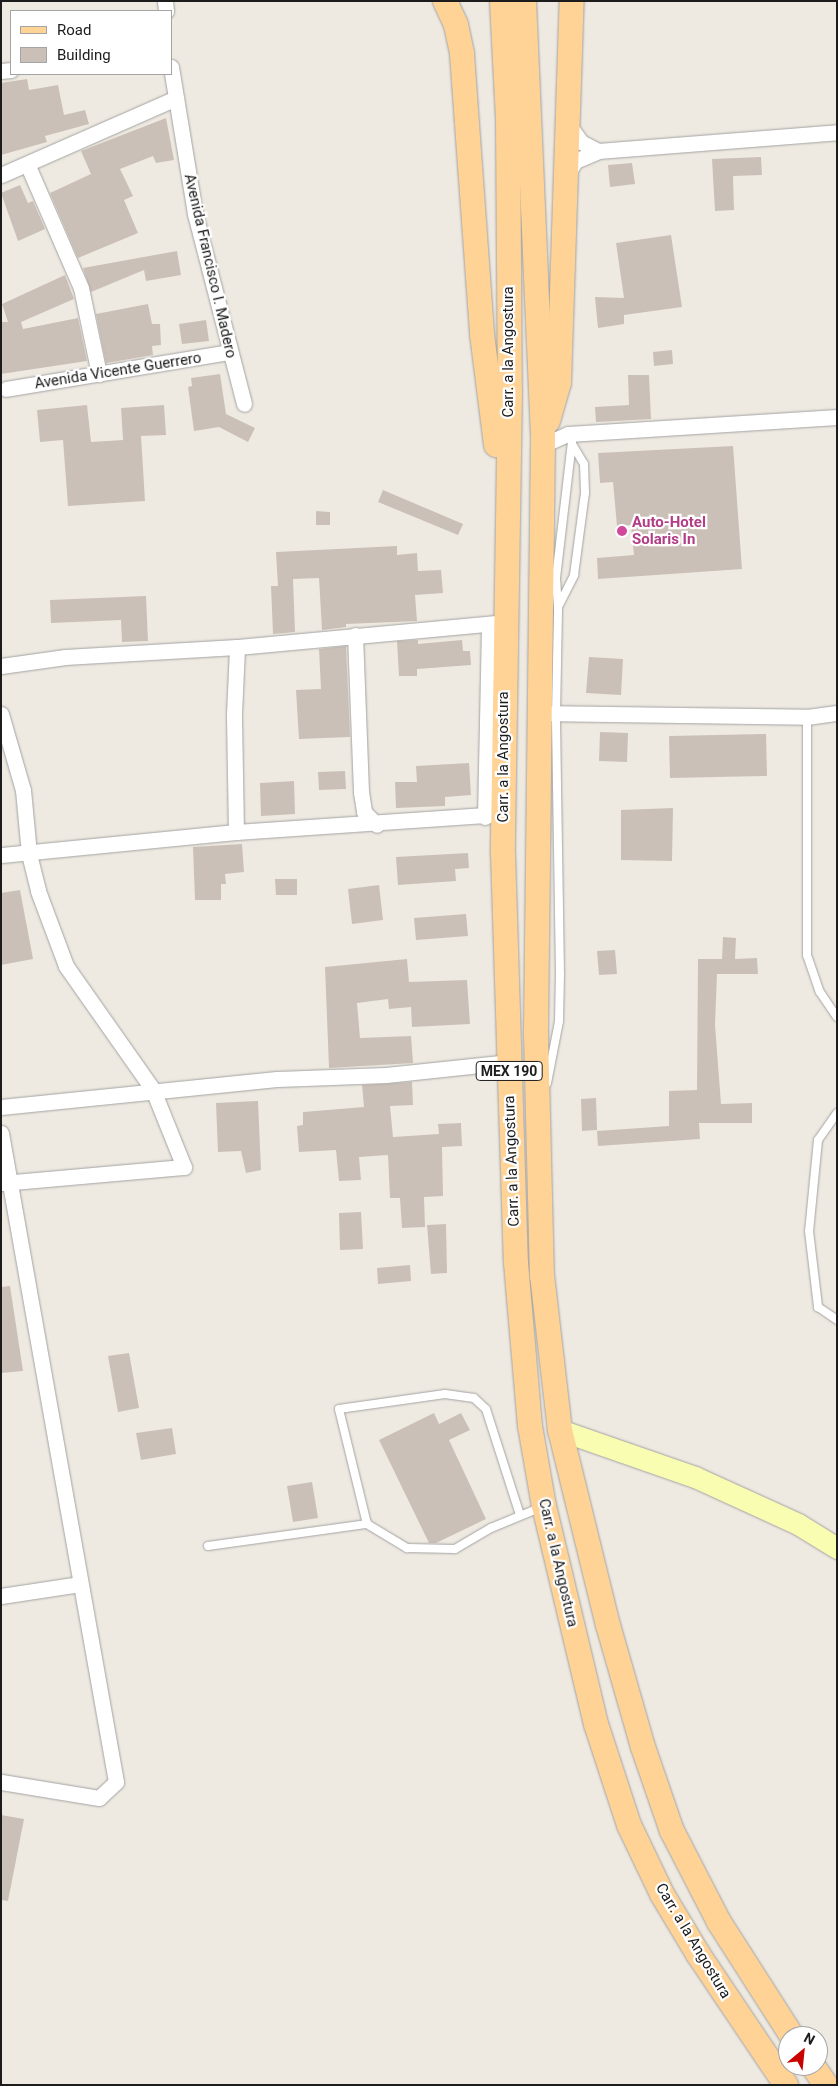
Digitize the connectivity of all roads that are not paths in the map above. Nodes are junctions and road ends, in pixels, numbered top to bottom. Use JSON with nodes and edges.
{"nodes":[{"id":1,"x":445,"y":1,"type":"edge"},
{"id":2,"x":502,"y":1,"type":"edge"},
{"id":3,"x":524,"y":1,"type":"edge"},
{"id":4,"x":572,"y":1,"type":"edge"},
{"id":5,"x":172,"y":73,"type":"edge"},
{"id":6,"x":176,"y":98,"type":"junction"},
{"id":7,"x":566,"y":122,"type":"junction"},
{"id":8,"x":837,"y":132,"type":"edge"},
{"id":9,"x":598,"y":151,"type":"junction"},
{"id":10,"x":28,"y":166,"type":"junction"},
{"id":11,"x":1,"y":175,"type":"edge"},
{"id":12,"x":565,"y":179,"type":"junction"},
{"id":13,"x":230,"y":352,"type":"junction"},
{"id":14,"x":99,"y":374,"type":"junction"},
{"id":15,"x":6,"y":389,"type":"dead end"},
{"id":16,"x":244,"y":404,"type":"dead end"},
{"id":17,"x":837,"y":417,"type":"edge"},
{"id":18,"x":572,"y":439,"type":"junction"},
{"id":19,"x":543,"y":442,"type":"junction"},
{"id":20,"x":506,"y":502,"type":"junction"},
{"id":21,"x":558,"y":607,"type":"junction"},
{"id":22,"x":497,"y":624,"type":"junction"},
{"id":23,"x":355,"y":635,"type":"junction"},
{"id":24,"x":237,"y":647,"type":"junction"},
{"id":25,"x":1,"y":666,"type":"edge"},
{"id":26,"x":837,"y":713,"type":"edge"},
{"id":27,"x":1,"y":714,"type":"edge"},
{"id":28,"x":546,"y":714,"type":"junction"},
{"id":29,"x":807,"y":717,"type":"junction"},
{"id":30,"x":494,"y":816,"type":"junction"},
{"id":31,"x":377,"y":825,"type":"junction"},
{"id":32,"x":236,"y":832,"type":"junction"},
{"id":33,"x":29,"y":854,"type":"junction"},
{"id":34,"x":1,"y":855,"type":"edge"},
{"id":35,"x":837,"y":1017,"type":"edge"},
{"id":36,"x":509,"y":1062,"type":"junction"},
{"id":37,"x":153,"y":1090,"type":"junction"},
{"id":38,"x":1,"y":1107,"type":"edge"},
{"id":39,"x":837,"y":1113,"type":"edge"},
{"id":40,"x":1,"y":1133,"type":"edge"},
{"id":41,"x":6,"y":1182,"type":"edge"},
{"id":42,"x":837,"y":1320,"type":"edge"},
{"id":43,"x":560,"y":1430,"type":"junction"},
{"id":44,"x":544,"y":1506,"type":"junction"},
{"id":45,"x":520,"y":1515,"type":"junction"},
{"id":46,"x":367,"y":1524,"type":"junction"},
{"id":47,"x":208,"y":1546,"type":"dead end"},
{"id":48,"x":837,"y":1548,"type":"edge"},
{"id":49,"x":80,"y":1584,"type":"junction"},
{"id":50,"x":1,"y":1596,"type":"edge"},
{"id":51,"x":1,"y":1782,"type":"edge"},
{"id":52,"x":786,"y":2026,"type":"edge"},
{"id":53,"x":786,"y":2085,"type":"edge"}],
"edges":[{"from":1,"to":20,"type":"main road"},
{"from":2,"to":20,"type":"main road","name":"Carr. a la Angostura","number":"MEX 190"},
{"from":3,"to":19,"type":"main road","name":"Carr. a la Angostura","number":"MEX 190"},
{"from":4,"to":7,"type":"main road"},
{"from":5,"to":6,"type":"street","name":"Avenida Francisco I. Madero"},
{"from":6,"to":10,"type":"street"},
{"from":6,"to":13,"type":"street","name":"Avenida Francisco I. Madero"},
{"from":7,"to":9,"type":"street"},
{"from":7,"to":12,"type":"main road"},
{"from":8,"to":9,"type":"street"},
{"from":9,"to":12,"type":"street"},
{"from":10,"to":11,"type":"street"},
{"from":10,"to":14,"type":"street"},
{"from":12,"to":19,"type":"main road"},
{"from":13,"to":14,"type":"street","name":"Avenida Vicente Guerrero"},
{"from":13,"to":16,"type":"street","name":"Avenida Francisco I. Madero"},
{"from":14,"to":15,"type":"street","name":"Avenida Vicente Guerrero"},
{"from":17,"to":18,"type":"street"},
{"from":18,"to":19,"type":"street"},
{"from":18,"to":21,"type":"lane"},
{"from":18,"to":21,"type":"lane"},
{"from":19,"to":28,"type":"main road","name":"Carr. a la Angostura","number":"MEX 190"},
{"from":20,"to":22,"type":"main road","name":"Carr. a la Angostura","number":"MEX 190"},
{"from":21,"to":28,"type":"lane"},
{"from":22,"to":23,"type":"street"},
{"from":22,"to":30,"type":"main road","name":"Carr. a la Angostura","number":"MEX 190"},
{"from":23,"to":24,"type":"street"},
{"from":23,"to":31,"type":"street"},
{"from":24,"to":25,"type":"street"},
{"from":24,"to":32,"type":"street"},
{"from":26,"to":29,"type":"street"},
{"from":27,"to":33,"type":"street"},
{"from":28,"to":29,"type":"street"},
{"from":28,"to":43,"type":"main road","name":"Carr. a la Angostura","number":"MEX 190"},
{"from":29,"to":35,"type":"lane"},
{"from":30,"to":31,"type":"street"},
{"from":30,"to":36,"type":"main road","name":"Carr. a la Angostura","number":"MEX 190"},
{"from":31,"to":32,"type":"street"},
{"from":32,"to":33,"type":"street"},
{"from":33,"to":34,"type":"street"},
{"from":33,"to":37,"type":"street"},
{"from":36,"to":37,"type":"street"},
{"from":36,"to":44,"type":"main road","name":"Carr. a la Angostura","number":"MEX 190"},
{"from":37,"to":38,"type":"street"},
{"from":37,"to":41,"type":"street"},
{"from":39,"to":42,"type":"lane"},
{"from":40,"to":41,"type":"street"},
{"from":41,"to":49,"type":"street"},
{"from":43,"to":48,"type":"street"},
{"from":43,"to":52,"type":"main road","name":"Carr. a la Angostura","number":"MEX 190"},
{"from":44,"to":45,"type":"lane"},
{"from":44,"to":53,"type":"main road","name":"Carr. a la Angostura","number":"MEX 190"},
{"from":45,"to":46,"type":"lane"},
{"from":45,"to":46,"type":"lane"},
{"from":46,"to":47,"type":"lane"},
{"from":49,"to":50,"type":"street"},
{"from":49,"to":51,"type":"street"}]}
